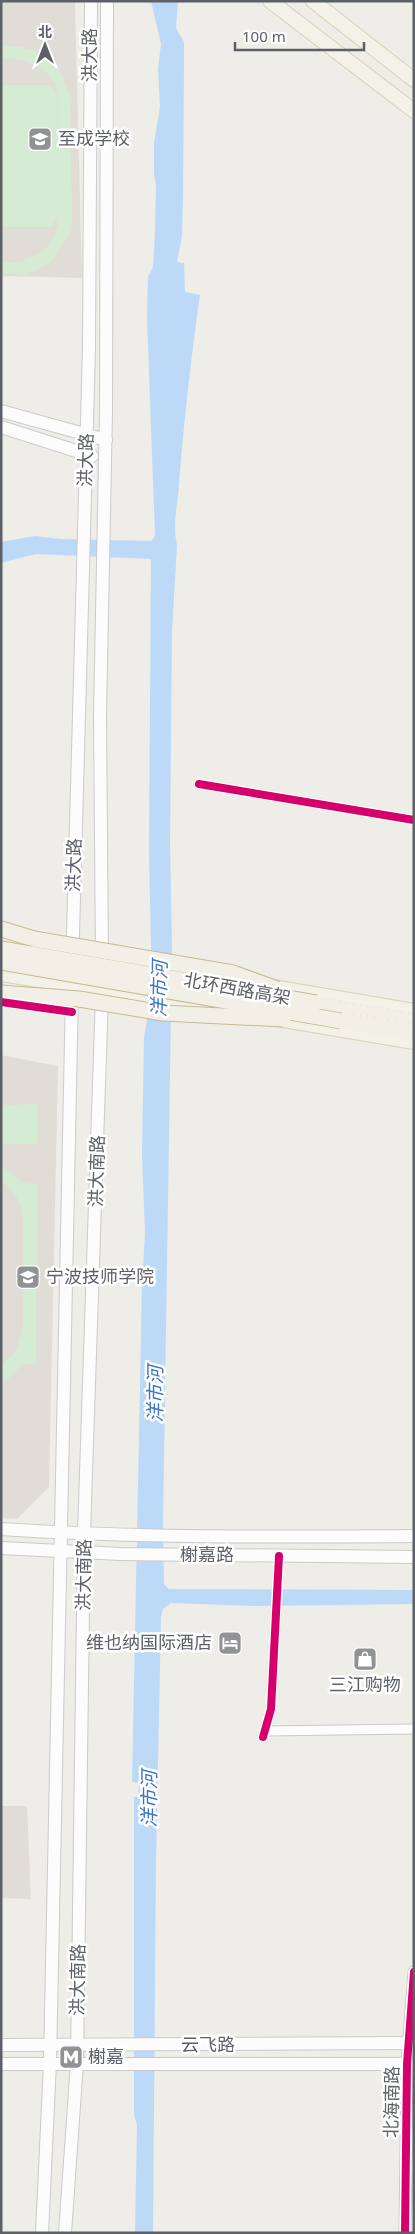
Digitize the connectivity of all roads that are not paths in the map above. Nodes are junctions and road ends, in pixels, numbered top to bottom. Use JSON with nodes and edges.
{"nodes":[{"id":1,"x":90,"y":1,"type":"edge"},
{"id":2,"x":107,"y":1,"type":"edge"},
{"id":3,"x":270,"y":1,"type":"edge"},
{"id":4,"x":313,"y":1,"type":"edge"},
{"id":5,"x":414,"y":80,"type":"edge"},
{"id":6,"x":414,"y":111,"type":"edge"},
{"id":7,"x":1,"y":411,"type":"edge"},
{"id":8,"x":1,"y":427,"type":"edge"},
{"id":9,"x":87,"y":434,"type":"junction"},
{"id":10,"x":106,"y":440,"type":"junction"},
{"id":11,"x":86,"y":454,"type":"junction"},
{"id":12,"x":106,"y":458,"type":"junction"},
{"id":13,"x":199,"y":784,"type":"dead end"},
{"id":14,"x":414,"y":820,"type":"edge"},
{"id":15,"x":73,"y":918,"type":"joint"},
{"id":16,"x":102,"y":918,"type":"joint"},
{"id":17,"x":1,"y":929,"type":"edge"},
{"id":18,"x":1,"y":934,"type":"edge"},
{"id":19,"x":34,"y":939,"type":"junction"},
{"id":20,"x":1,"y":942,"type":"edge"},
{"id":21,"x":1,"y":948,"type":"edge"},
{"id":22,"x":72,"y":954,"type":"junction"},
{"id":23,"x":102,"y":959,"type":"junction"},
{"id":24,"x":1,"y":962,"type":"edge"},
{"id":25,"x":1,"y":974,"type":"edge"},
{"id":26,"x":1,"y":984,"type":"edge"},
{"id":27,"x":102,"y":990,"type":"junction"},
{"id":28,"x":1,"y":993,"type":"edge"},
{"id":29,"x":74,"y":999,"type":"junction"},
{"id":30,"x":1,"y":1002,"type":"edge"},
{"id":31,"x":316,"y":1003,"type":"junction"},
{"id":32,"x":414,"y":1011,"type":"edge"},
{"id":33,"x":414,"y":1020,"type":"edge"},
{"id":34,"x":341,"y":1021,"type":"junction"},
{"id":35,"x":414,"y":1033,"type":"edge"},
{"id":36,"x":414,"y":1042,"type":"edge"},
{"id":37,"x":1,"y":1529,"type":"edge"},
{"id":38,"x":61,"y":1533,"type":"junction"},
{"id":39,"x":84,"y":1533,"type":"junction"},
{"id":40,"x":414,"y":1536,"type":"edge"},
{"id":41,"x":1,"y":1548,"type":"edge"},
{"id":42,"x":61,"y":1552,"type":"junction"},
{"id":43,"x":84,"y":1552,"type":"junction"},
{"id":44,"x":414,"y":1558,"type":"edge"},
{"id":45,"x":279,"y":1560,"type":"junction"},
{"id":46,"x":414,"y":1729,"type":"edge"},
{"id":47,"x":414,"y":1972,"type":"edge"},
{"id":48,"x":411,"y":2043,"type":"edge"},
{"id":49,"x":1,"y":2045,"type":"edge"},
{"id":50,"x":51,"y":2045,"type":"junction"},
{"id":51,"x":77,"y":2045,"type":"junction"},
{"id":52,"x":50,"y":2063,"type":"junction"},
{"id":53,"x":77,"y":2063,"type":"junction"},
{"id":54,"x":1,"y":2064,"type":"edge"},
{"id":55,"x":410,"y":2064,"type":"edge"},
{"id":56,"x":42,"y":2233,"type":"edge"},
{"id":57,"x":65,"y":2233,"type":"edge"},
{"id":58,"x":405,"y":2233,"type":"edge"}],
"edges":[{"from":1,"to":9,"type":"main road","name":"洪大路"},
{"from":2,"to":10,"type":"main road","name":"洪大路"},
{"from":3,"to":6,"type":"main road"},
{"from":4,"to":5,"type":"main road"},
{"from":7,"to":9,"type":"main road"},
{"from":8,"to":11,"type":"main road"},
{"from":9,"to":10,"type":"main road"},
{"from":9,"to":11,"type":"main road","name":"洪大路"},
{"from":10,"to":12,"type":"main road","name":"洪大路"},
{"from":11,"to":12,"type":"main road"},
{"from":11,"to":15,"type":"main road","name":"洪大路"},
{"from":12,"to":16,"type":"main road","name":"洪大路"},
{"from":13,"to":14,"type":"street"},
{"from":15,"to":22,"type":"main road","name":"洪大南路"},
{"from":16,"to":23,"type":"main road","name":"洪大南路"},
{"from":17,"to":19,"type":"highway"},
{"from":18,"to":19,"type":"highway"},
{"from":19,"to":31,"type":"highway","bridge":true},
{"from":20,"to":22,"type":"main road"},
{"from":21,"to":31,"type":"highway","name":"北环西路高架","bridge":true},
{"from":22,"to":23,"type":"main road"},
{"from":22,"to":29,"type":"main road","name":"洪大南路"},
{"from":23,"to":27,"type":"main road","name":"洪大南路"},
{"from":23,"to":32,"type":"main road"},
{"from":24,"to":34,"type":"highway","name":"北环西路高架","bridge":true},
{"from":25,"to":29,"type":"main road"},
{"from":26,"to":29,"type":"highway","bridge":true},
{"from":27,"to":29,"type":"main road"},
{"from":27,"to":36,"type":"main road"},
{"from":27,"to":39,"type":"main road","name":"洪大南路"},
{"from":28,"to":29,"type":"highway","bridge":true},
{"from":29,"to":30,"type":"street"},
{"from":29,"to":34,"type":"highway","bridge":true},
{"from":29,"to":38,"type":"main road","name":"洪大南路"},
{"from":31,"to":33,"type":"highway","name":"北环西路高架"},
{"from":34,"to":35,"type":"highway","name":"北环西路高架"},
{"from":37,"to":38,"type":"main road","name":"榭嘉路"},
{"from":38,"to":39,"type":"main road","name":"榭嘉路"},
{"from":38,"to":42,"type":"main road","name":"洪大南路"},
{"from":39,"to":40,"type":"main road","name":"榭嘉路"},
{"from":39,"to":43,"type":"main road","name":"洪大南路"},
{"from":41,"to":42,"type":"main road","name":"榭嘉路"},
{"from":42,"to":43,"type":"main road","name":"榭嘉路"},
{"from":42,"to":50,"type":"main road","name":"洪大南路"},
{"from":43,"to":45,"type":"main road","name":"榭嘉路"},
{"from":43,"to":51,"type":"main road","name":"洪大南路"},
{"from":44,"to":45,"type":"main road","name":"榭嘉路"},
{"from":45,"to":46,"type":"street"},
{"from":47,"to":48,"type":"street","name":"北海南路"},
{"from":48,"to":51,"type":"main road","name":"云飞路"},
{"from":48,"to":55,"type":"street","name":"北海南路"},
{"from":49,"to":50,"type":"main road","name":"云飞路"},
{"from":50,"to":51,"type":"main road","name":"云飞路"},
{"from":50,"to":52,"type":"main road","name":"洪大南路"},
{"from":51,"to":53,"type":"main road","name":"洪大南路"},
{"from":52,"to":53,"type":"main road","name":"云飞路"},
{"from":52,"to":54,"type":"main road","name":"云飞路"},
{"from":52,"to":56,"type":"main road","name":"洪大南路"},
{"from":53,"to":55,"type":"main road","name":"云飞路"},
{"from":53,"to":57,"type":"main road","name":"洪大南路"},
{"from":55,"to":58,"type":"street","name":"北海南路"}]}
